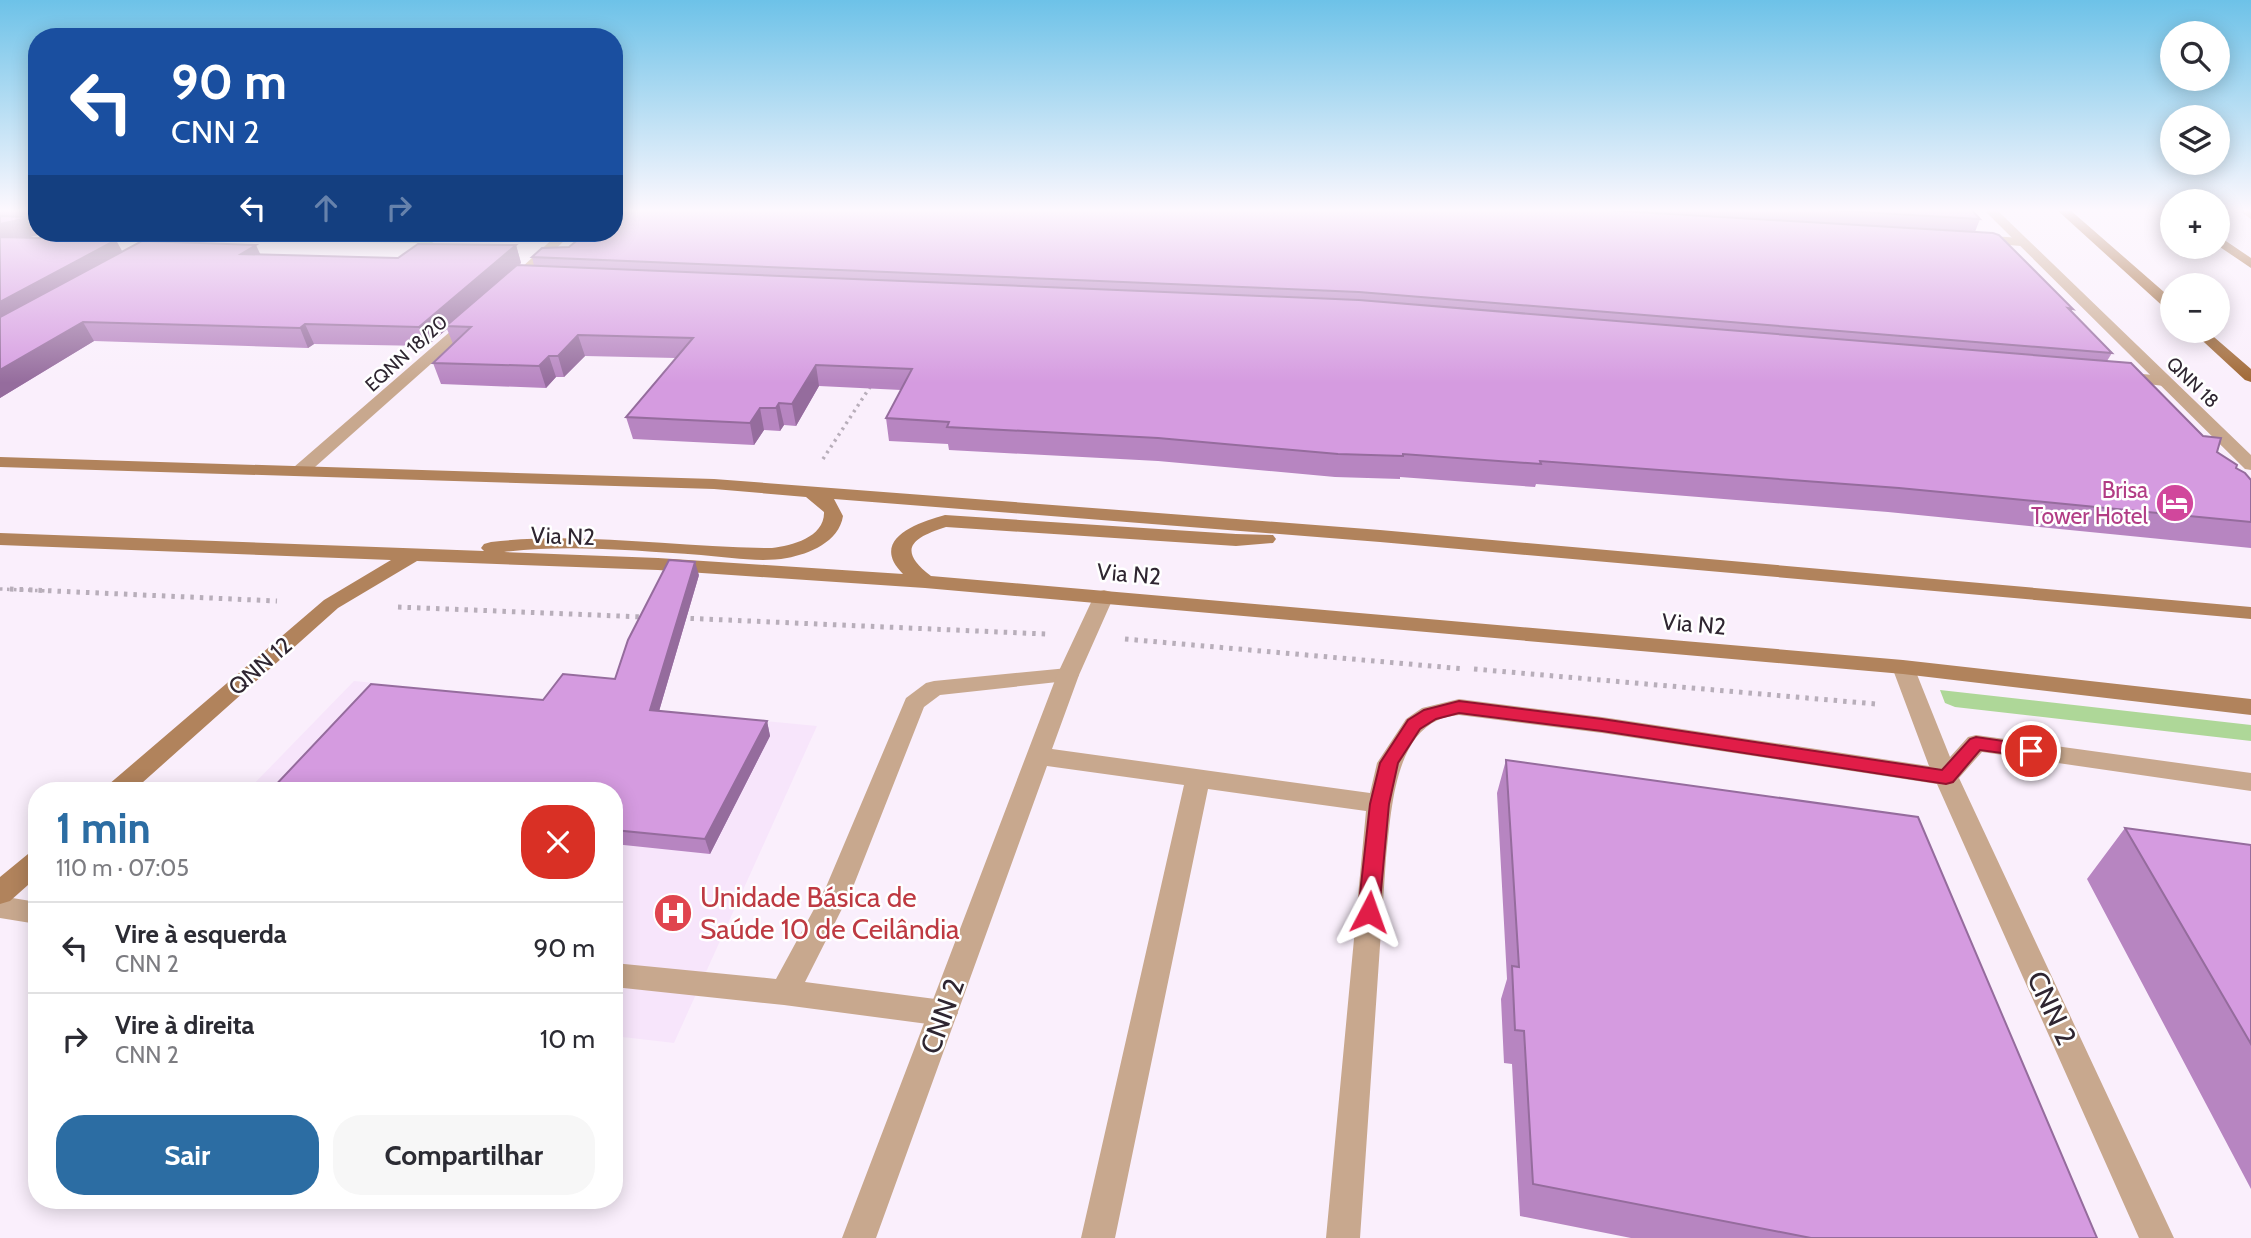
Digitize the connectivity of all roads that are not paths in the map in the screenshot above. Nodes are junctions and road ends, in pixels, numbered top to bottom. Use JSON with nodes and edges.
{"nodes":[{"id":1,"x":531,"y":267,"type":"edge"},
{"id":2,"x":2046,"y":267,"type":"edge"},
{"id":3,"x":2127,"y":267,"type":"edge"},
{"id":4,"x":519,"y":278,"type":"junction"},
{"id":5,"x":547,"y":279,"type":"edge"},
{"id":6,"x":2160,"y":296,"type":"edge"},
{"id":7,"x":2213,"y":343,"type":"edge"},
{"id":8,"x":2109,"y":376,"type":"edge"},
{"id":9,"x":2251,"y":377,"type":"edge"},
{"id":10,"x":2164,"y":381,"type":"junction"},
{"id":11,"x":0,"y":462,"type":"edge"},
{"id":12,"x":2251,"y":465,"type":"edge"},
{"id":13,"x":300,"y":471,"type":"junction"},
{"id":14,"x":813,"y":493,"type":"junction"},
{"id":15,"x":1380,"y":536,"type":"junction"},
{"id":16,"x":0,"y":540,"type":"edge"},
{"id":17,"x":413,"y":555,"type":"junction"},
{"id":18,"x":440,"y":556,"type":"junction"},
{"id":19,"x":925,"y":582,"type":"junction"},
{"id":20,"x":1104,"y":596,"type":"junction"},
{"id":21,"x":2251,"y":613,"type":"edge"},
{"id":22,"x":1903,"y":667,"type":"junction"},
{"id":23,"x":1068,"y":675,"type":"junction"},
{"id":24,"x":2251,"y":707,"type":"edge"},
{"id":25,"x":1039,"y":756,"type":"junction"},
{"id":26,"x":1198,"y":777,"type":"junction"},
{"id":27,"x":1946,"y":777,"type":"junction"},
{"id":28,"x":127,"y":782,"type":"edge"},
{"id":29,"x":2251,"y":782,"type":"edge"},
{"id":30,"x":1380,"y":804,"type":"junction"},
{"id":31,"x":28,"y":869,"type":"edge"},
{"id":32,"x":0,"y":893,"type":"edge"},
{"id":33,"x":0,"y":907,"type":"edge"},
{"id":34,"x":28,"y":912,"type":"edge"},
{"id":35,"x":623,"y":976,"type":"edge"},
{"id":36,"x":784,"y":992,"type":"junction"},
{"id":37,"x":943,"y":1013,"type":"junction"},
{"id":38,"x":859,"y":1238,"type":"edge"},
{"id":39,"x":1098,"y":1238,"type":"edge"},
{"id":40,"x":1343,"y":1238,"type":"edge"},
{"id":41,"x":2157,"y":1238,"type":"edge"}],
"edges":[{"from":1,"to":4,"type":"street","name":"EQNN 18/20"},
{"from":2,"to":10,"type":"street","name":"QNN 18"},
{"from":3,"to":6,"type":"main road"},
{"from":4,"to":5,"type":"street"},
{"from":4,"to":13,"type":"street","name":"EQNN 18/20"},
{"from":7,"to":9,"type":"main road"},
{"from":8,"to":10,"type":"street"},
{"from":10,"to":12,"type":"street","name":"QNN 18"},
{"from":11,"to":13,"type":"main road"},
{"from":13,"to":14,"type":"main road"},
{"from":14,"to":15,"type":"main road"},
{"from":14,"to":18,"type":"main road"},
{"from":15,"to":19,"type":"main road"},
{"from":15,"to":21,"type":"main road"},
{"from":16,"to":17,"type":"main road","name":"Via N2"},
{"from":17,"to":18,"type":"main road","name":"Via N2"},
{"from":17,"to":28,"type":"main road","name":"QNN 12"},
{"from":18,"to":19,"type":"main road","name":"Via N2"},
{"from":19,"to":20,"type":"main road","name":"Via N2"},
{"from":20,"to":22,"type":"main road","name":"Via N2"},
{"from":20,"to":23,"type":"street","name":"CNN 2"},
{"from":22,"to":24,"type":"main road","name":"Via N2"},
{"from":22,"to":27,"type":"street","name":"CNN 2"},
{"from":23,"to":25,"type":"street","name":"CNN 2"},
{"from":23,"to":36,"type":"street"},
{"from":25,"to":26,"type":"street"},
{"from":25,"to":37,"type":"street","name":"CNN 2"},
{"from":26,"to":30,"type":"street"},
{"from":26,"to":39,"type":"street"},
{"from":27,"to":29,"type":"street"},
{"from":27,"to":30,"type":"street"},
{"from":27,"to":41,"type":"street","name":"CNN 2"},
{"from":30,"to":40,"type":"street"},
{"from":31,"to":32,"type":"main road"},
{"from":33,"to":34,"type":"street"},
{"from":35,"to":36,"type":"street"},
{"from":36,"to":37,"type":"street"},
{"from":37,"to":38,"type":"street","name":"CNN 2"}]}
